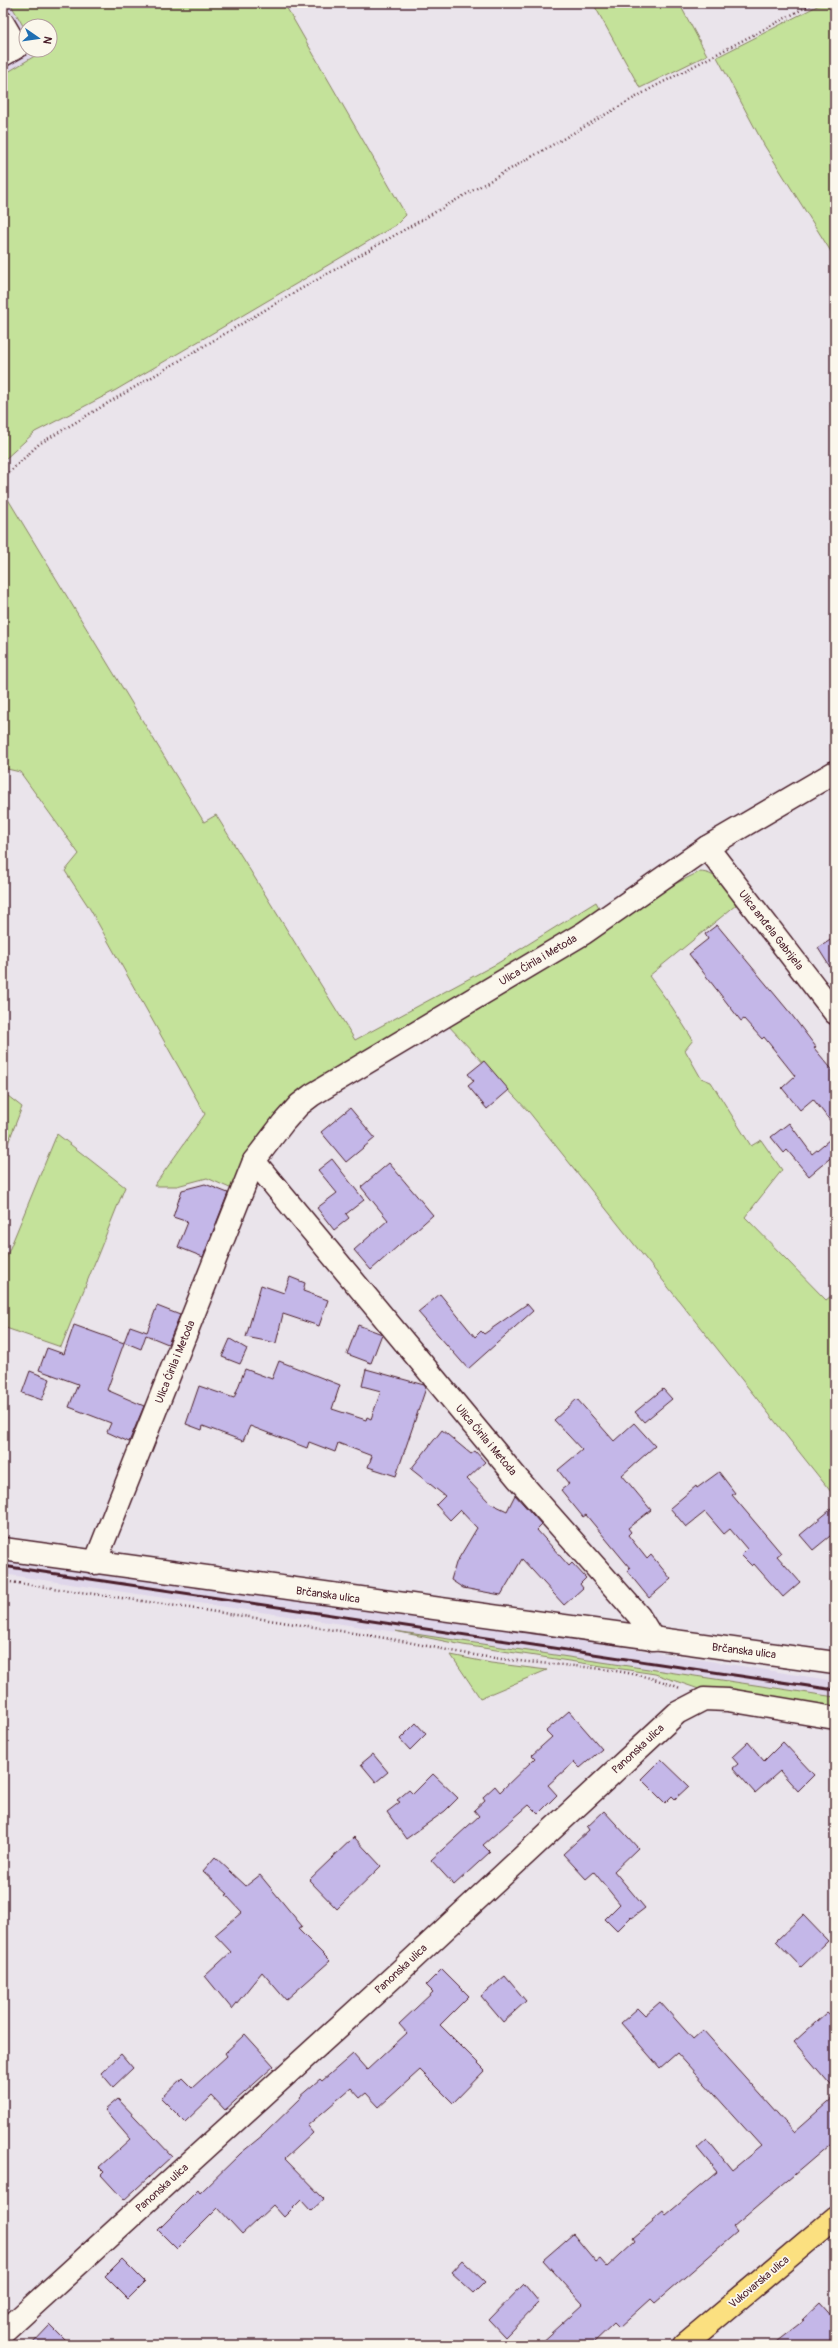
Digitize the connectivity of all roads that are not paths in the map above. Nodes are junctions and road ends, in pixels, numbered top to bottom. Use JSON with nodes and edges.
{"nodes":[{"id":1,"x":3,"y":23,"type":"edge"},
{"id":2,"x":3,"y":55,"type":"edge"},
{"id":3,"x":835,"y":772,"type":"edge"},
{"id":4,"x":707,"y":847,"type":"junction"},
{"id":5,"x":835,"y":1013,"type":"edge"},
{"id":6,"x":254,"y":1161,"type":"junction"},
{"id":7,"x":3,"y":1549,"type":"edge"},
{"id":8,"x":95,"y":1563,"type":"junction"},
{"id":9,"x":653,"y":1639,"type":"junction"},
{"id":10,"x":835,"y":1662,"type":"edge"},
{"id":11,"x":835,"y":1718,"type":"edge"},
{"id":12,"x":835,"y":2218,"type":"edge"},
{"id":13,"x":3,"y":2333,"type":"edge"},
{"id":14,"x":684,"y":2345,"type":"edge"}],
"edges":[{"from":1,"to":2,"type":"street"},
{"from":3,"to":4,"type":"street","name":"Ulica Ćirila i Metoda"},
{"from":4,"to":5,"type":"street","name":"Ulica anđela Gabrijela"},
{"from":4,"to":6,"type":"street","name":"Ulica Ćirila i Metoda"},
{"from":6,"to":8,"type":"street","name":"Ulica Ćirila i Metoda"},
{"from":6,"to":9,"type":"street","name":"Ulica Ćirila i Metoda"},
{"from":7,"to":8,"type":"street","name":"Brčanska ulica"},
{"from":8,"to":9,"type":"street","name":"Brčanska ulica"},
{"from":9,"to":10,"type":"street","name":"Brčanska ulica"},
{"from":11,"to":13,"type":"street","name":"Panonska ulica"},
{"from":12,"to":14,"type":"main road","name":"Vukovarska ulica"}]}
